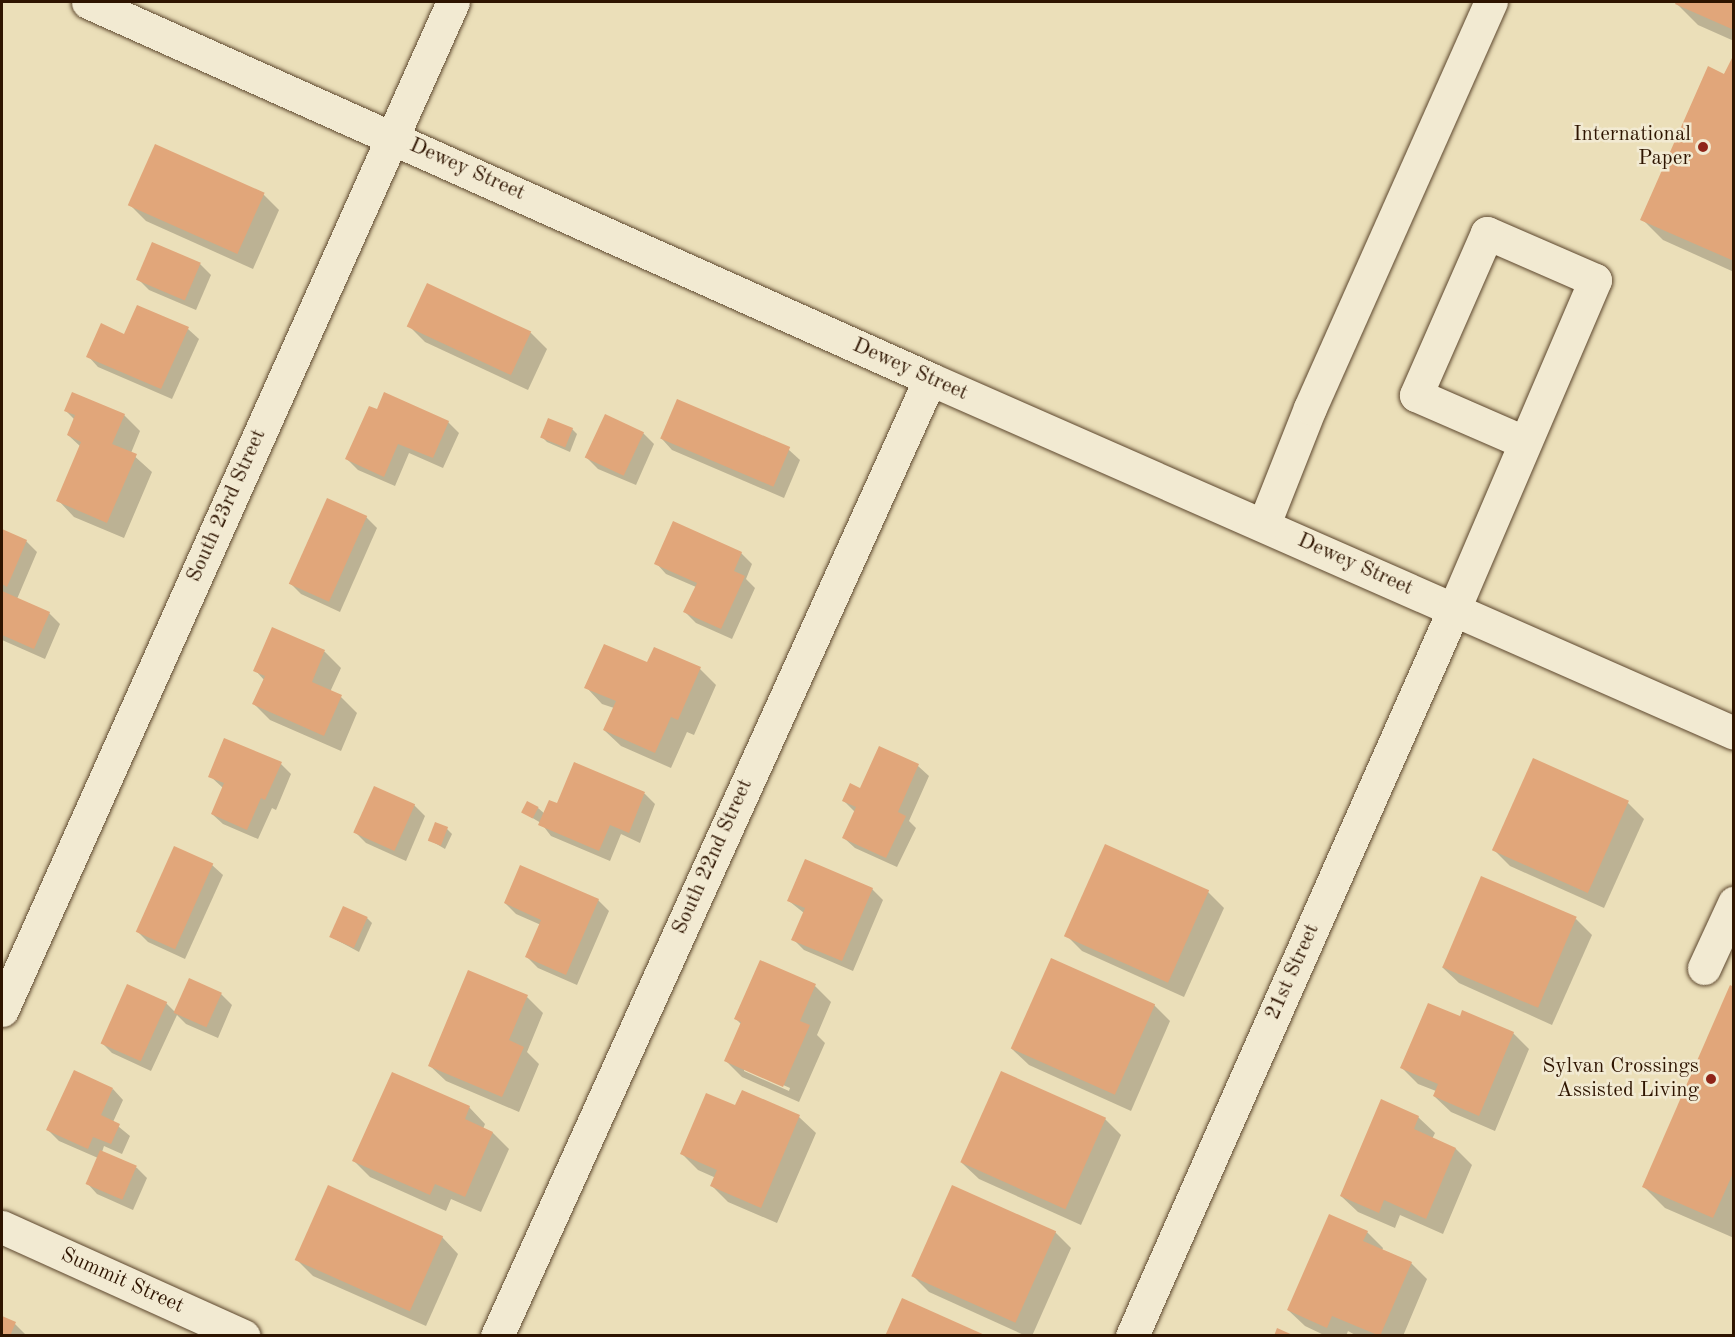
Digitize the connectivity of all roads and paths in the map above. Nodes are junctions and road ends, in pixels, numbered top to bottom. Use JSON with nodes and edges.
{"nodes":[{"id":1,"x":88,"y":2,"type":"edge"},
{"id":2,"x":453,"y":2,"type":"edge"},
{"id":3,"x":1491,"y":2,"type":"edge"},
{"id":4,"x":393,"y":137,"type":"junction"},
{"id":5,"x":930,"y":379,"type":"junction"},
{"id":6,"x":1524,"y":442,"type":"junction"},
{"id":7,"x":1264,"y":524,"type":"junction"},
{"id":8,"x":1454,"y":609,"type":"junction"},
{"id":9,"x":1734,"y":733,"type":"edge"},
{"id":10,"x":1734,"y":903,"type":"edge"},
{"id":11,"x":1704,"y":968,"type":"dead end"},
{"id":12,"x":2,"y":1010,"type":"edge"},
{"id":13,"x":2,"y":1227,"type":"edge"},
{"id":14,"x":243,"y":1335,"type":"edge"},
{"id":15,"x":497,"y":1335,"type":"edge"},
{"id":16,"x":1132,"y":1335,"type":"edge"}],
"edges":[{"from":1,"to":4,"type":"street","name":"Dewey Street"},
{"from":2,"to":4,"type":"street","name":"South 23rd Street"},
{"from":3,"to":7,"type":"street"},
{"from":4,"to":5,"type":"street","name":"Dewey Street"},
{"from":4,"to":12,"type":"street","name":"South 23rd Street"},
{"from":5,"to":7,"type":"street","name":"Dewey Street"},
{"from":5,"to":15,"type":"street","name":"South 22nd Street"},
{"from":6,"to":6,"type":"street","name":"21st Street"},
{"from":6,"to":8,"type":"street","name":"21st Street"},
{"from":7,"to":8,"type":"street","name":"Dewey Street"},
{"from":8,"to":9,"type":"street","name":"Dewey Street"},
{"from":8,"to":16,"type":"street","name":"21st Street"},
{"from":10,"to":11,"type":"street"},
{"from":13,"to":14,"type":"street","name":"Summit Street"}]}
